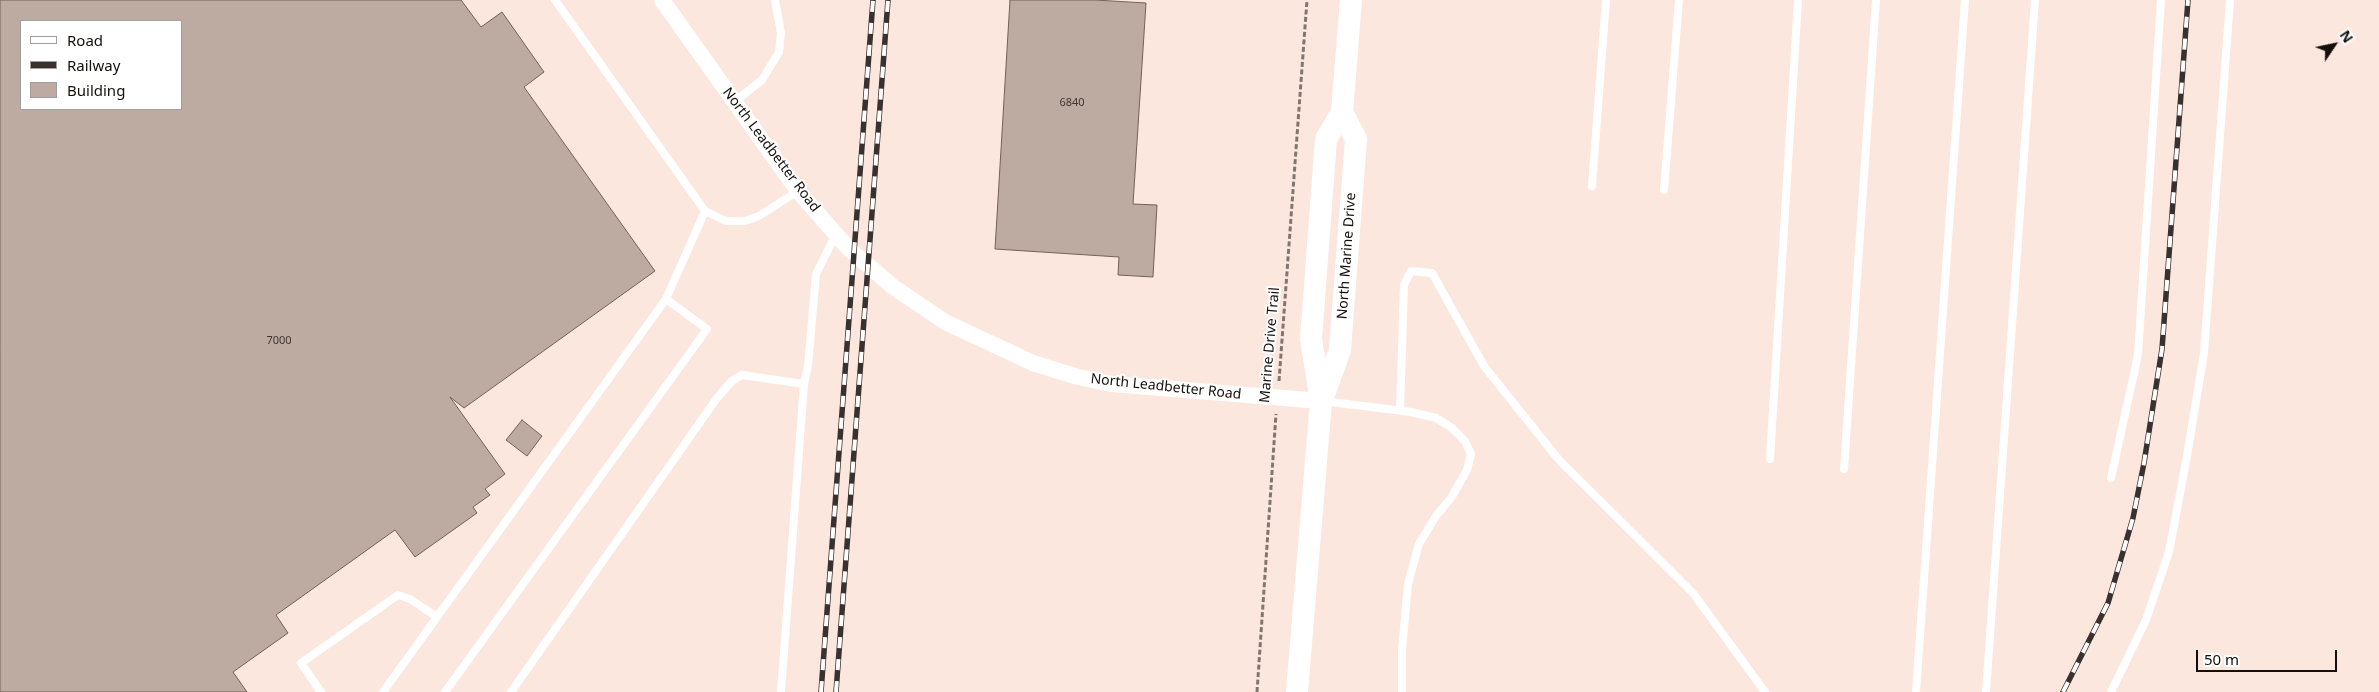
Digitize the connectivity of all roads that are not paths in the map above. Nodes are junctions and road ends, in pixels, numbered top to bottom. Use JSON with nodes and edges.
{"nodes":[{"id":1,"x":555,"y":0,"type":"edge"},
{"id":2,"x":662,"y":0,"type":"edge"},
{"id":3,"x":775,"y":0,"type":"edge"},
{"id":4,"x":1350,"y":0,"type":"edge"},
{"id":5,"x":1606,"y":0,"type":"edge"},
{"id":6,"x":1679,"y":0,"type":"edge"},
{"id":7,"x":1798,"y":0,"type":"edge"},
{"id":8,"x":1876,"y":0,"type":"edge"},
{"id":9,"x":1965,"y":0,"type":"edge"},
{"id":10,"x":2036,"y":0,"type":"edge"},
{"id":11,"x":2161,"y":0,"type":"edge"},
{"id":12,"x":2230,"y":0,"type":"edge"},
{"id":13,"x":734,"y":102,"type":"junction"},
{"id":14,"x":1342,"y":112,"type":"junction"},
{"id":15,"x":1592,"y":186,"type":"dead end"},
{"id":16,"x":1664,"y":190,"type":"dead end"},
{"id":17,"x":798,"y":191,"type":"junction"},
{"id":18,"x":705,"y":211,"type":"junction"},
{"id":19,"x":836,"y":234,"type":"junction"},
{"id":20,"x":666,"y":299,"type":"junction"},
{"id":21,"x":804,"y":384,"type":"junction"},
{"id":22,"x":1321,"y":401,"type":"junction"},
{"id":23,"x":1400,"y":410,"type":"junction"},
{"id":24,"x":1770,"y":459,"type":"dead end"},
{"id":25,"x":1844,"y":469,"type":"dead end"},
{"id":26,"x":2111,"y":478,"type":"dead end"},
{"id":27,"x":437,"y":617,"type":"junction"},
{"id":28,"x":321,"y":692,"type":"edge"},
{"id":29,"x":383,"y":692,"type":"edge"},
{"id":30,"x":446,"y":692,"type":"edge"},
{"id":31,"x":511,"y":692,"type":"edge"},
{"id":32,"x":781,"y":692,"type":"edge"},
{"id":33,"x":1297,"y":692,"type":"edge"},
{"id":34,"x":1402,"y":692,"type":"edge"},
{"id":35,"x":1765,"y":692,"type":"edge"},
{"id":36,"x":1916,"y":692,"type":"edge"},
{"id":37,"x":1986,"y":692,"type":"edge"},
{"id":38,"x":2110,"y":692,"type":"edge"}],
"edges":[{"from":1,"to":18,"type":"lane"},
{"from":2,"to":13,"type":"street","name":"North Leadbetter Road"},
{"from":3,"to":13,"type":"lane"},
{"from":4,"to":14,"type":"main road","name":"North Marine Drive"},
{"from":5,"to":15,"type":"lane"},
{"from":6,"to":16,"type":"lane"},
{"from":7,"to":24,"type":"lane"},
{"from":8,"to":25,"type":"lane"},
{"from":9,"to":36,"type":"lane"},
{"from":10,"to":37,"type":"lane"},
{"from":11,"to":26,"type":"lane"},
{"from":12,"to":38,"type":"lane"},
{"from":13,"to":17,"type":"street","name":"North Leadbetter Road"},
{"from":14,"to":22,"type":"main road","name":"North Marine Drive"},
{"from":14,"to":22,"type":"main road","name":"North Marine Drive"},
{"from":17,"to":18,"type":"lane"},
{"from":17,"to":19,"type":"street","name":"North Leadbetter Road"},
{"from":18,"to":20,"type":"lane"},
{"from":19,"to":21,"type":"lane"},
{"from":19,"to":22,"type":"street","name":"North Leadbetter Road"},
{"from":20,"to":27,"type":"lane"},
{"from":20,"to":30,"type":"lane"},
{"from":21,"to":31,"type":"lane"},
{"from":21,"to":32,"type":"lane"},
{"from":22,"to":23,"type":"lane"},
{"from":22,"to":33,"type":"main road","name":"North Marine Drive"},
{"from":23,"to":34,"type":"lane"},
{"from":23,"to":35,"type":"lane"},
{"from":27,"to":28,"type":"lane"},
{"from":27,"to":29,"type":"lane"}]}
